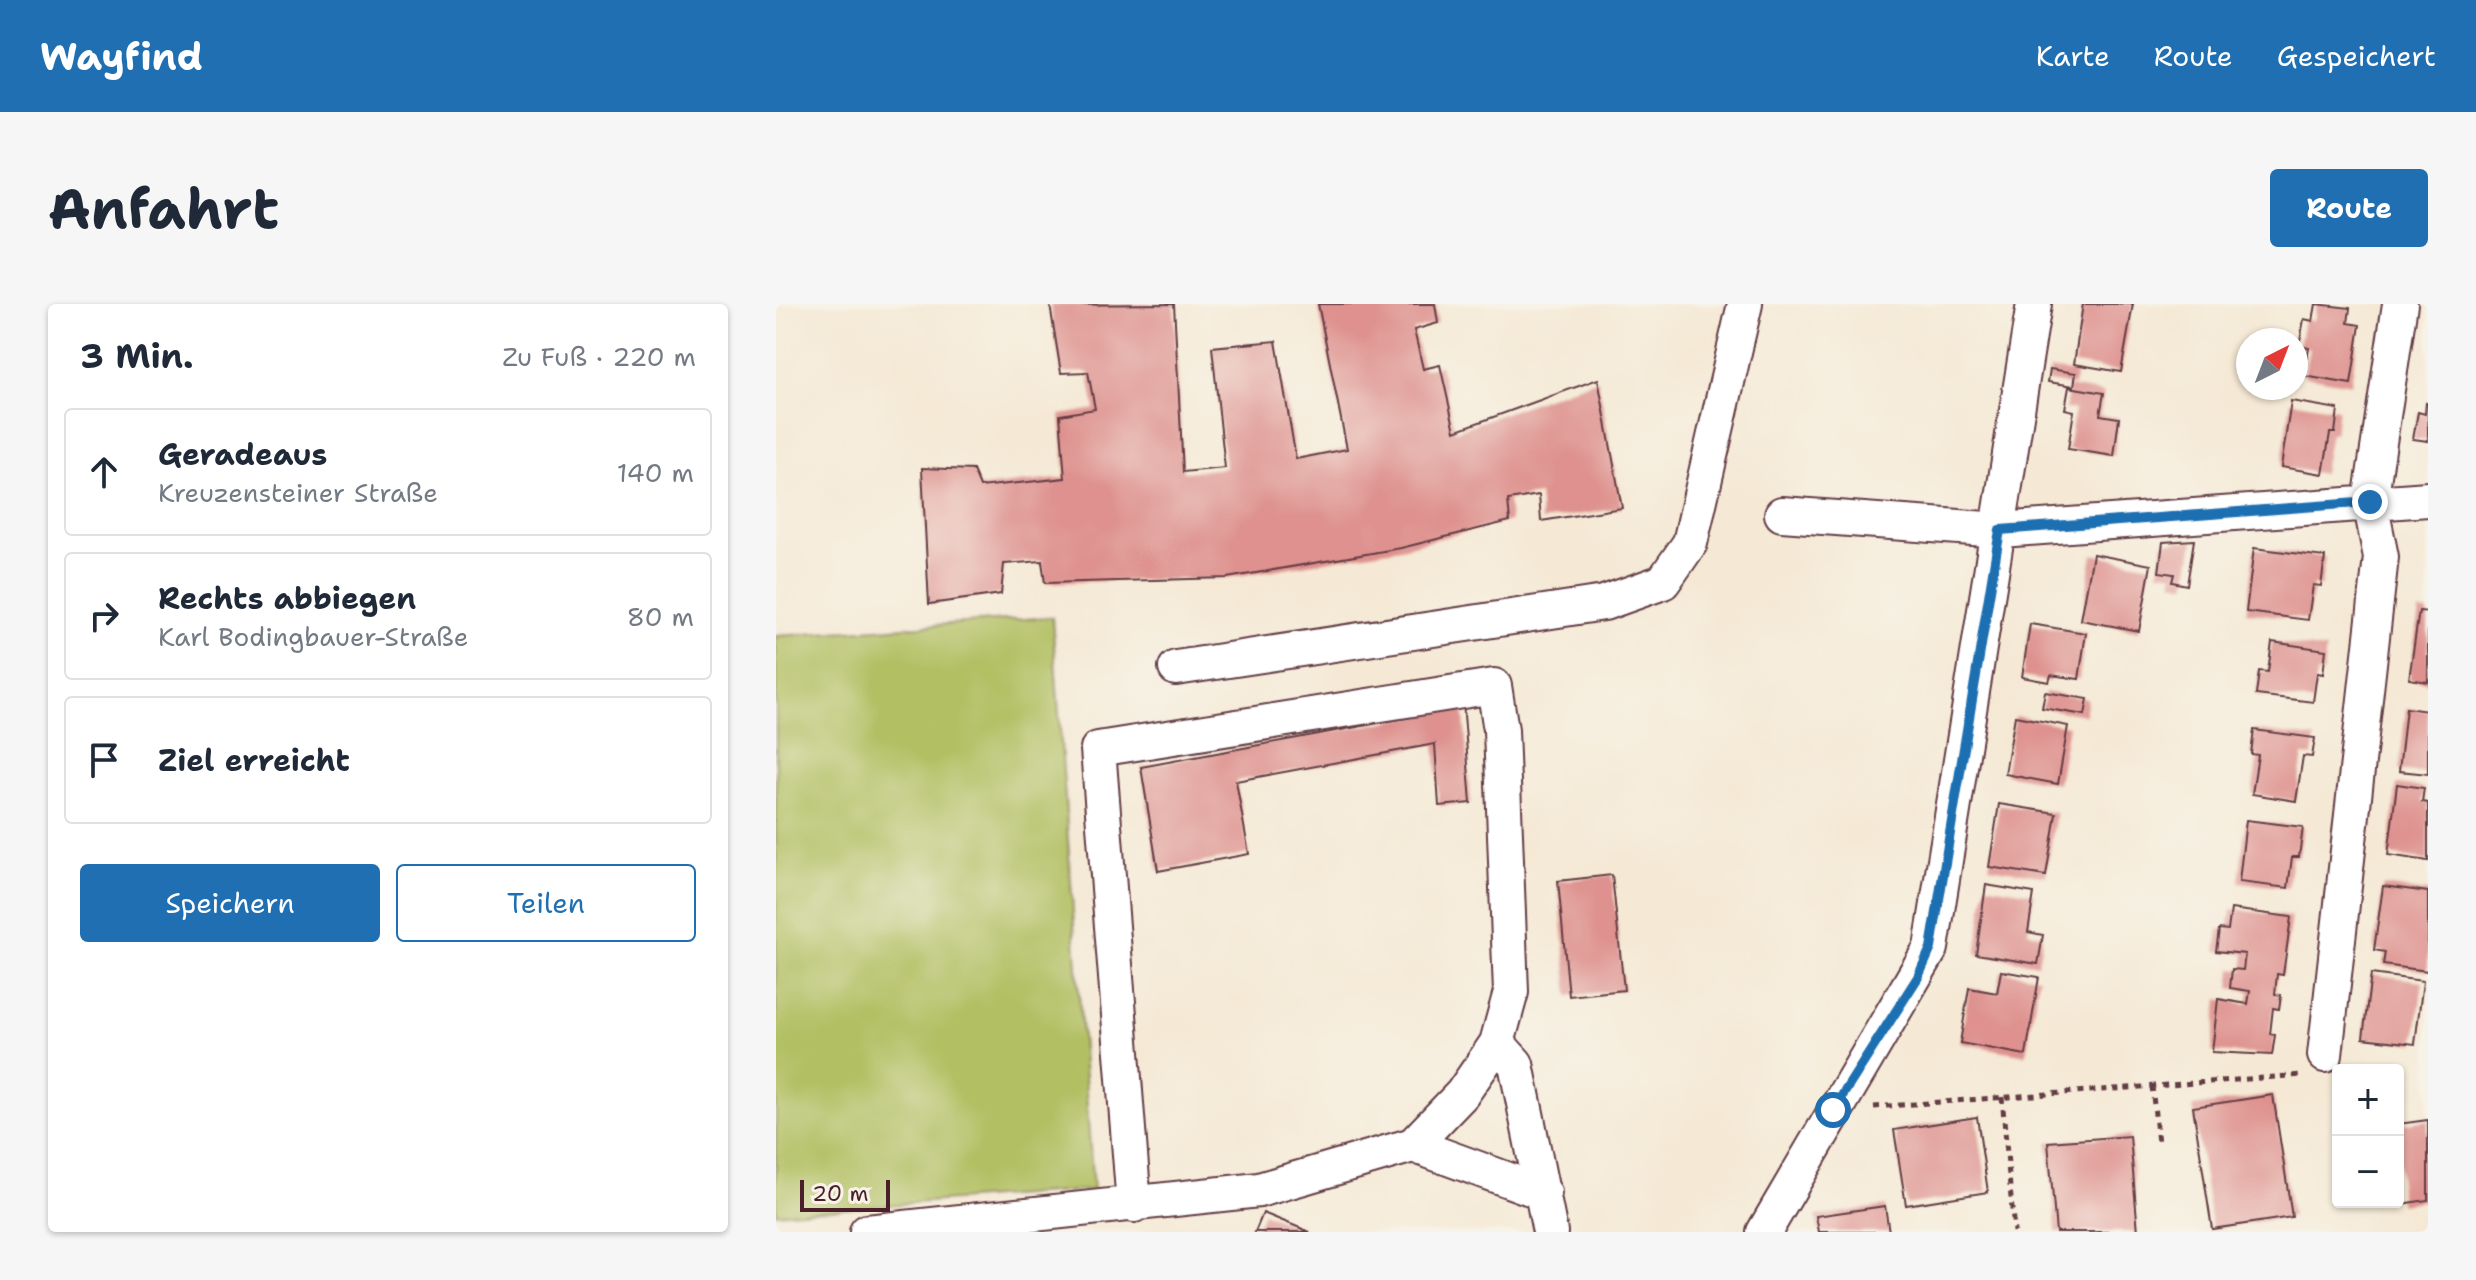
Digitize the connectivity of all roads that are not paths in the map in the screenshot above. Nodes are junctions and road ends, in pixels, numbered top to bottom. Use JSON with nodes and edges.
{"nodes":[{"id":1,"x":1745,"y":304,"type":"edge"},
{"id":2,"x":2034,"y":304,"type":"edge"},
{"id":3,"x":2400,"y":304,"type":"edge"},
{"id":4,"x":2428,"y":499,"type":"edge"},
{"id":5,"x":2370,"y":502,"type":"junction"},
{"id":6,"x":1782,"y":514,"type":"dead end"},
{"id":7,"x":2000,"y":530,"type":"junction"},
{"id":8,"x":1176,"y":668,"type":"dead end"},
{"id":9,"x":1497,"y":1043,"type":"junction"},
{"id":10,"x":2314,"y":1065,"type":"road end"},
{"id":11,"x":1413,"y":1145,"type":"junction"},
{"id":12,"x":1544,"y":1193,"type":"junction"},
{"id":13,"x":1134,"y":1205,"type":"junction"},
{"id":14,"x":867,"y":1232,"type":"edge"},
{"id":15,"x":1550,"y":1232,"type":"edge"},
{"id":16,"x":1764,"y":1232,"type":"edge"}],
"edges":[{"from":1,"to":8,"type":"street"},
{"from":2,"to":7,"type":"street"},
{"from":3,"to":5,"type":"street"},
{"from":4,"to":5,"type":"street"},
{"from":5,"to":7,"type":"street"},
{"from":5,"to":10,"type":"street"},
{"from":6,"to":7,"type":"street"},
{"from":7,"to":16,"type":"street"},
{"from":9,"to":11,"type":"street"},
{"from":9,"to":12,"type":"street"},
{"from":9,"to":13,"type":"street"},
{"from":11,"to":12,"type":"street"},
{"from":11,"to":13,"type":"street"},
{"from":12,"to":15,"type":"street"},
{"from":13,"to":14,"type":"street"}]}
